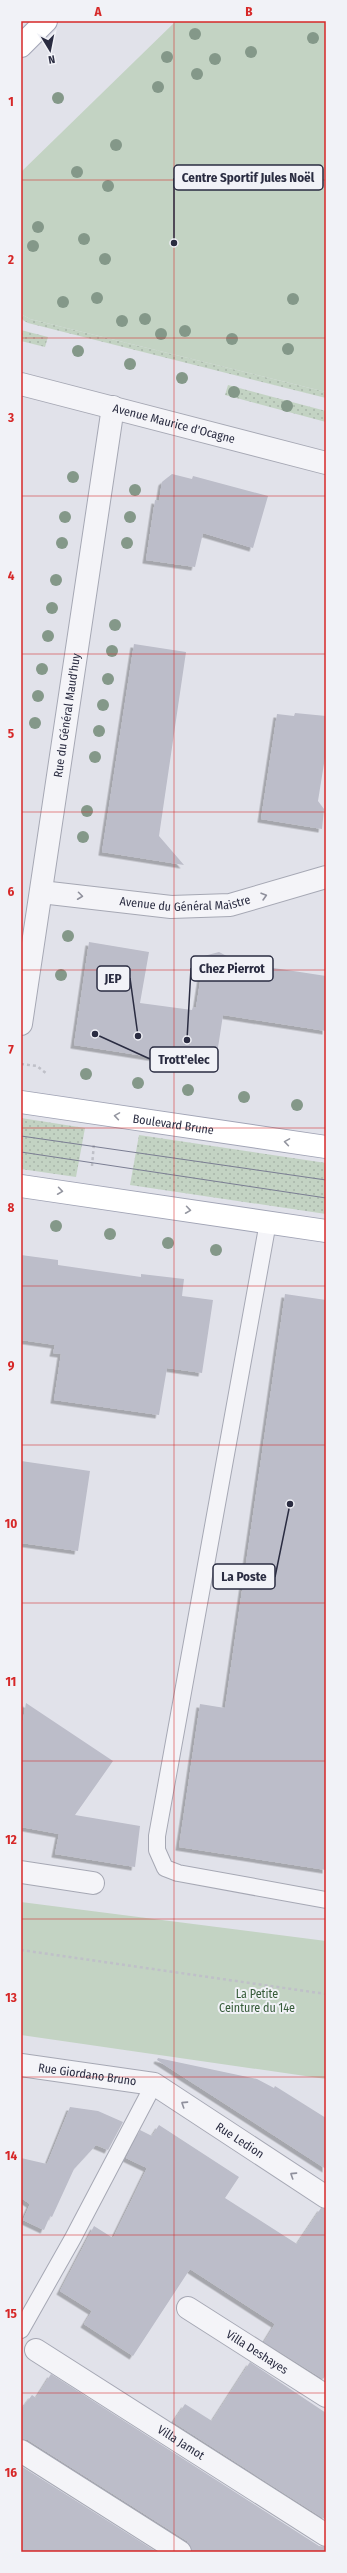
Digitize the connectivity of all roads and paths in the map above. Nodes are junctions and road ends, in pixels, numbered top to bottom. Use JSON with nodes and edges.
{"nodes":[{"id":1,"x":46,"y":21,"type":"edge"},
{"id":2,"x":21,"y":46,"type":"edge"},
{"id":3,"x":21,"y":384,"type":"edge"},
{"id":4,"x":112,"y":407,"type":"junction"},
{"id":5,"x":326,"y":463,"type":"edge"},
{"id":6,"x":326,"y":877,"type":"edge"},
{"id":7,"x":41,"y":892,"type":"junction"},
{"id":8,"x":21,"y":1024,"type":"edge"},
{"id":9,"x":21,"y":1064,"type":"edge"},
{"id":10,"x":37,"y":1066,"type":"dead end"},
{"id":11,"x":21,"y":1102,"type":"edge"},
{"id":12,"x":98,"y":1113,"type":"junction"},
{"id":13,"x":326,"y":1147,"type":"edge"},
{"id":14,"x":21,"y":1186,"type":"edge"},
{"id":15,"x":87,"y":1196,"type":"junction"},
{"id":16,"x":268,"y":1222,"type":"junction"},
{"id":17,"x":326,"y":1231,"type":"edge"},
{"id":18,"x":21,"y":1872,"type":"edge"},
{"id":19,"x":93,"y":1883,"type":"dead end"},
{"id":20,"x":326,"y":1900,"type":"edge"},
{"id":21,"x":21,"y":1950,"type":"edge"},
{"id":22,"x":326,"y":1994,"type":"edge"},
{"id":23,"x":21,"y":2065,"type":"edge"},
{"id":24,"x":154,"y":2084,"type":"junction"},
{"id":25,"x":326,"y":2196,"type":"edge"},
{"id":26,"x":188,"y":2308,"type":"dead end"},
{"id":27,"x":21,"y":2330,"type":"edge"},
{"id":28,"x":36,"y":2350,"type":"dead end"},
{"id":29,"x":326,"y":2396,"type":"edge"},
{"id":30,"x":21,"y":2451,"type":"edge"},
{"id":31,"x":326,"y":2535,"type":"edge"},
{"id":32,"x":180,"y":2552,"type":"edge"}],
"edges":[{"from":1,"to":2,"type":"main road"},
{"from":3,"to":4,"type":"street","name":"Avenue Maurice d'Ocagne"},
{"from":4,"to":5,"type":"street","name":"Avenue Maurice d'Ocagne"},
{"from":4,"to":7,"type":"street","name":"Rue du Général Maud'huy"},
{"from":7,"to":6,"type":"street","name":"Avenue du Général Maistre","one_way":true},
{"from":7,"to":8,"type":"street","name":"Rue du Général Maud'huy"},
{"from":9,"to":10,"type":"path"},
{"from":11,"to":12,"type":"main road","name":"Boulevard Brune"},
{"from":13,"to":12,"type":"main road","name":"Boulevard Brune","one_way":true},
{"from":12,"to":15,"type":"path"},
{"from":14,"to":15,"type":"main road","one_way":true},
{"from":15,"to":16,"type":"main road","one_way":true},
{"from":16,"to":17,"type":"main road"},
{"from":16,"to":20,"type":"lane"},
{"from":18,"to":19,"type":"street"},
{"from":21,"to":22,"type":"path"},
{"from":23,"to":24,"type":"street","name":"Rue Giordano Bruno"},
{"from":25,"to":24,"type":"street","name":"Rue Ledion","one_way":true},
{"from":24,"to":27,"type":"lane"},
{"from":26,"to":29,"type":"street","name":"Villa Deshayes"},
{"from":28,"to":31,"type":"street","name":"Villa Jamot"},
{"from":30,"to":32,"type":"street"}]}
